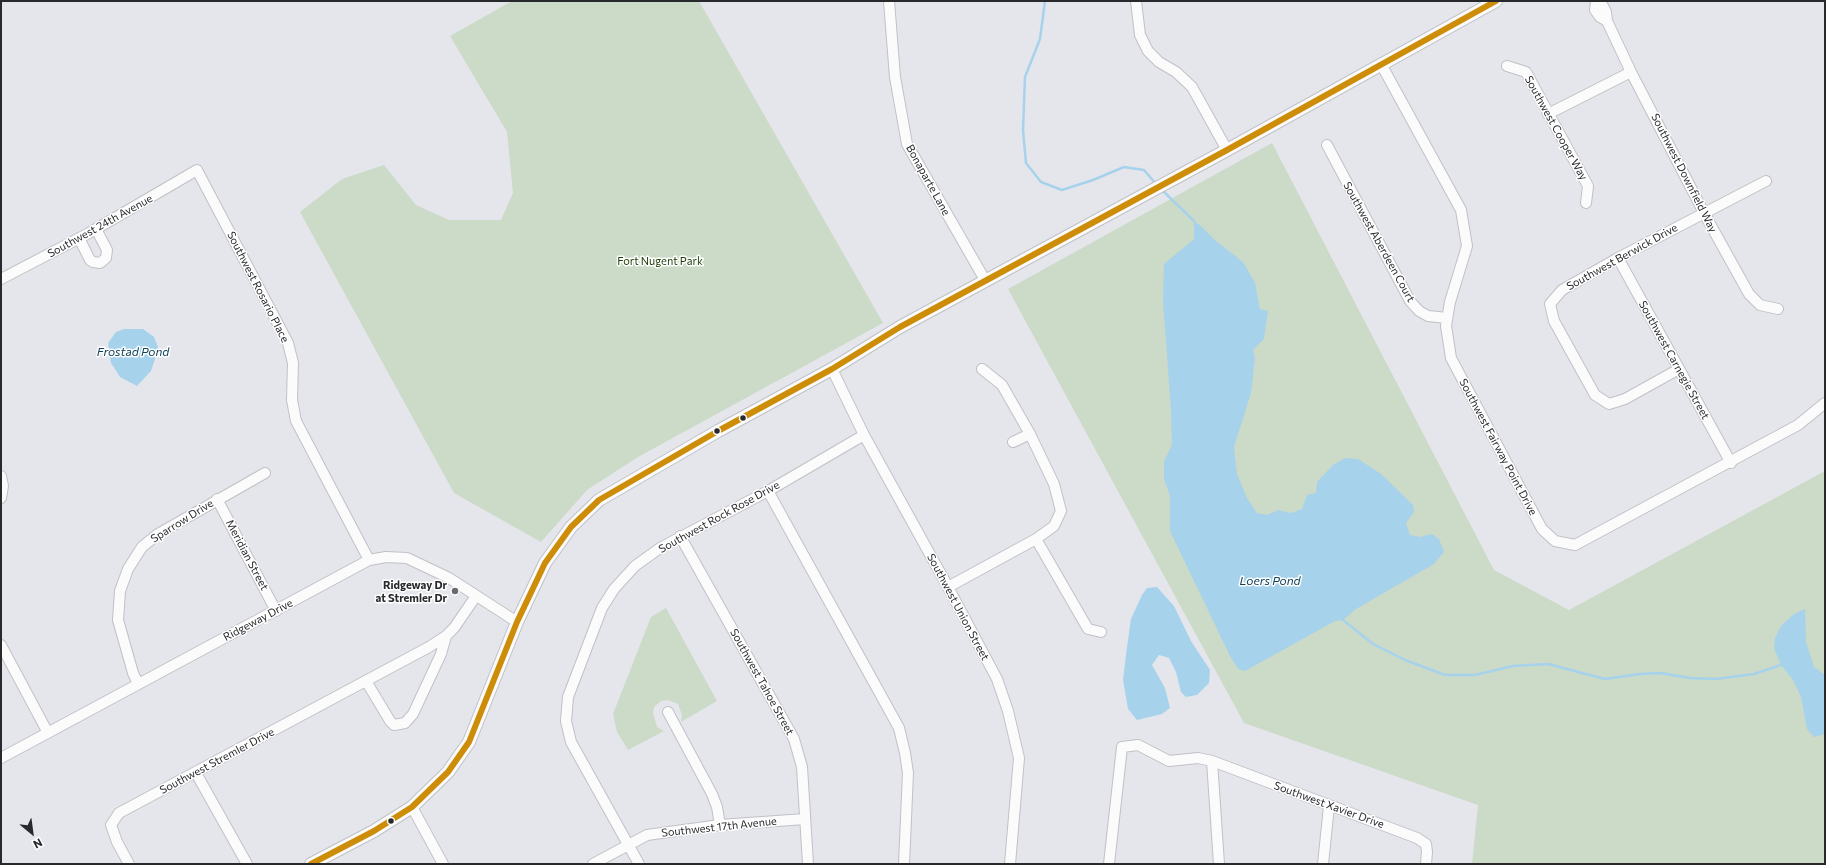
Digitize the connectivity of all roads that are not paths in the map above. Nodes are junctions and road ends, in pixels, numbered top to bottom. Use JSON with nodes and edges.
{"nodes":[{"id":1,"x":889,"y":1,"type":"edge"},
{"id":2,"x":1136,"y":1,"type":"edge"},
{"id":3,"x":1496,"y":1,"type":"edge"},
{"id":4,"x":1596,"y":1,"type":"edge"},
{"id":5,"x":1381,"y":64,"type":"junction"},
{"id":6,"x":1507,"y":66,"type":"dead end"},
{"id":7,"x":1631,"y":72,"type":"junction"},
{"id":8,"x":1548,"y":114,"type":"junction"},
{"id":9,"x":1327,"y":145,"type":"dead end"},
{"id":10,"x":1227,"y":150,"type":"junction"},
{"id":11,"x":197,"y":170,"type":"joint"},
{"id":12,"x":1766,"y":181,"type":"dead end"},
{"id":13,"x":1586,"y":203,"type":"dead end"},
{"id":14,"x":1704,"y":213,"type":"junction"},
{"id":15,"x":96,"y":229,"type":"junction"},
{"id":16,"x":79,"y":238,"type":"junction"},
{"id":17,"x":1618,"y":258,"type":"junction"},
{"id":18,"x":1,"y":279,"type":"edge"},
{"id":19,"x":985,"y":280,"type":"junction"},
{"id":20,"x":1778,"y":309,"type":"dead end"},
{"id":21,"x":1447,"y":318,"type":"junction"},
{"id":22,"x":832,"y":369,"type":"junction"},
{"id":23,"x":982,"y":369,"type":"dead end"},
{"id":24,"x":1679,"y":369,"type":"junction"},
{"id":25,"x":1825,"y":403,"type":"edge"},
{"id":26,"x":1030,"y":434,"type":"junction"},
{"id":27,"x":864,"y":435,"type":"junction"},
{"id":28,"x":1013,"y":442,"type":"dead end"},
{"id":29,"x":1731,"y":463,"type":"junction"},
{"id":30,"x":265,"y":473,"type":"dead end"},
{"id":31,"x":1,"y":476,"type":"edge"},
{"id":32,"x":768,"y":491,"type":"junction"},
{"id":33,"x":1,"y":498,"type":"edge"},
{"id":34,"x":217,"y":499,"type":"junction"},
{"id":35,"x":680,"y":536,"type":"junction"},
{"id":36,"x":1036,"y":539,"type":"junction"},
{"id":37,"x":369,"y":560,"type":"junction"},
{"id":38,"x":948,"y":587,"type":"junction"},
{"id":39,"x":476,"y":596,"type":"junction"},
{"id":40,"x":276,"y":611,"type":"junction"},
{"id":41,"x":517,"y":622,"type":"junction"},
{"id":42,"x":1101,"y":632,"type":"dead end"},
{"id":43,"x":446,"y":636,"type":"junction"},
{"id":44,"x":1,"y":645,"type":"edge"},
{"id":45,"x":366,"y":681,"type":"junction"},
{"id":46,"x":138,"y":684,"type":"junction"},
{"id":47,"x":668,"y":712,"type":"dead end"},
{"id":48,"x":48,"y":733,"type":"junction"},
{"id":49,"x":1,"y":758,"type":"edge"},
{"id":50,"x":1212,"y":761,"type":"junction"},
{"id":51,"x":196,"y":773,"type":"junction"},
{"id":52,"x":1329,"y":806,"type":"junction"},
{"id":53,"x":412,"y":807,"type":"junction"},
{"id":54,"x":805,"y":819,"type":"junction"},
{"id":55,"x":720,"y":825,"type":"junction"},
{"id":56,"x":629,"y":845,"type":"junction"},
{"id":57,"x":129,"y":864,"type":"edge"},
{"id":58,"x":247,"y":864,"type":"edge"},
{"id":59,"x":311,"y":864,"type":"edge"},
{"id":60,"x":443,"y":864,"type":"edge"},
{"id":61,"x":593,"y":864,"type":"edge"},
{"id":62,"x":639,"y":864,"type":"edge"},
{"id":63,"x":808,"y":864,"type":"edge"},
{"id":64,"x":904,"y":864,"type":"edge"},
{"id":65,"x":1010,"y":864,"type":"edge"},
{"id":66,"x":1108,"y":864,"type":"edge"},
{"id":67,"x":1219,"y":864,"type":"edge"},
{"id":68,"x":1323,"y":864,"type":"edge"},
{"id":69,"x":1426,"y":864,"type":"edge"}],
"edges":[{"from":1,"to":19,"type":"street","name":"Bonaparte Lane"},
{"from":2,"to":10,"type":"street"},
{"from":3,"to":5,"type":"street"},
{"from":4,"to":7,"type":"street","name":"Southwest Downfield Way"},
{"from":5,"to":10,"type":"street"},
{"from":5,"to":21,"type":"street","name":"Southwest Fairway Point Drive"},
{"from":6,"to":8,"type":"street","name":"Southwest Cooper Way"},
{"from":7,"to":8,"type":"street"},
{"from":7,"to":14,"type":"street","name":"Southwest Downfield Way"},
{"from":8,"to":13,"type":"street","name":"Southwest Cooper Way"},
{"from":9,"to":21,"type":"street","name":"Southwest Aberdeen Court"},
{"from":10,"to":19,"type":"street"},
{"from":11,"to":15,"type":"street","name":"Southwest 24th Avenue"},
{"from":11,"to":37,"type":"street","name":"Southwest Rosario Place"},
{"from":12,"to":14,"type":"street","name":"Southwest Berwick Drive"},
{"from":14,"to":17,"type":"street","name":"Southwest Berwick Drive"},
{"from":14,"to":20,"type":"street","name":"Southwest Downfield Way"},
{"from":15,"to":16,"type":"street","name":"Southwest 24th Avenue"},
{"from":15,"to":16,"type":"street"},
{"from":16,"to":18,"type":"street","name":"Southwest 24th Avenue"},
{"from":17,"to":24,"type":"street","name":"Southwest Carnegie Street"},
{"from":17,"to":24,"type":"street","name":"Southwest Berwick Drive"},
{"from":19,"to":22,"type":"street"},
{"from":21,"to":29,"type":"street","name":"Southwest Fairway Point Drive"},
{"from":22,"to":27,"type":"street","name":"Southwest Union Street"},
{"from":22,"to":41,"type":"street"},
{"from":23,"to":26,"type":"street"},
{"from":24,"to":29,"type":"street","name":"Southwest Carnegie Street"},
{"from":25,"to":29,"type":"street","name":"Southwest Fairway Point Drive"},
{"from":26,"to":28,"type":"street"},
{"from":26,"to":36,"type":"street"},
{"from":27,"to":32,"type":"street","name":"Southwest Rock Rose Drive"},
{"from":27,"to":38,"type":"street","name":"Southwest Union Street"},
{"from":30,"to":34,"type":"street","name":"Sparrow Drive"},
{"from":31,"to":33,"type":"street"},
{"from":32,"to":35,"type":"street","name":"Southwest Rock Rose Drive"},
{"from":32,"to":64,"type":"street"},
{"from":34,"to":40,"type":"street","name":"Meridian Street"},
{"from":34,"to":46,"type":"street","name":"Sparrow Drive"},
{"from":35,"to":54,"type":"street","name":"Southwest Tahoe Street"},
{"from":35,"to":56,"type":"street","name":"Southwest Rock Rose Drive"},
{"from":36,"to":38,"type":"street"},
{"from":36,"to":42,"type":"street"},
{"from":37,"to":39,"type":"street","name":"Ridgeway Drive"},
{"from":37,"to":40,"type":"street","name":"Ridgeway Drive"},
{"from":38,"to":65,"type":"street","name":"Southwest Union Street"},
{"from":39,"to":41,"type":"street","name":"Ridgeway Drive"},
{"from":39,"to":43,"type":"street","name":"Southwest Stremler Drive"},
{"from":40,"to":46,"type":"street","name":"Ridgeway Drive"},
{"from":41,"to":53,"type":"street"},
{"from":43,"to":45,"type":"street","name":"Southwest Stremler Drive"},
{"from":43,"to":45,"type":"street","name":"Southwest Stremler Drive"},
{"from":44,"to":48,"type":"street"},
{"from":45,"to":51,"type":"street","name":"Southwest Stremler Drive"},
{"from":46,"to":48,"type":"street","name":"Ridgeway Drive"},
{"from":47,"to":55,"type":"street"},
{"from":48,"to":49,"type":"street","name":"Ridgeway Drive"},
{"from":50,"to":52,"type":"street","name":"Southwest Xavier Drive"},
{"from":50,"to":66,"type":"street","name":"Southwest Xavier Drive"},
{"from":50,"to":67,"type":"street"},
{"from":51,"to":57,"type":"street","name":"Southwest Stremler Drive"},
{"from":51,"to":58,"type":"street"},
{"from":52,"to":68,"type":"street"},
{"from":52,"to":69,"type":"street","name":"Southwest Xavier Drive"},
{"from":53,"to":59,"type":"street"},
{"from":53,"to":60,"type":"street"},
{"from":54,"to":55,"type":"street","name":"Southwest 17th Avenue"},
{"from":54,"to":63,"type":"street","name":"Southwest Tahoe Street"},
{"from":55,"to":56,"type":"street","name":"Southwest 17th Avenue"},
{"from":56,"to":61,"type":"street","name":"Southwest 17th Avenue"},
{"from":56,"to":62,"type":"street","name":"Southwest Rock Rose Drive"}]}
